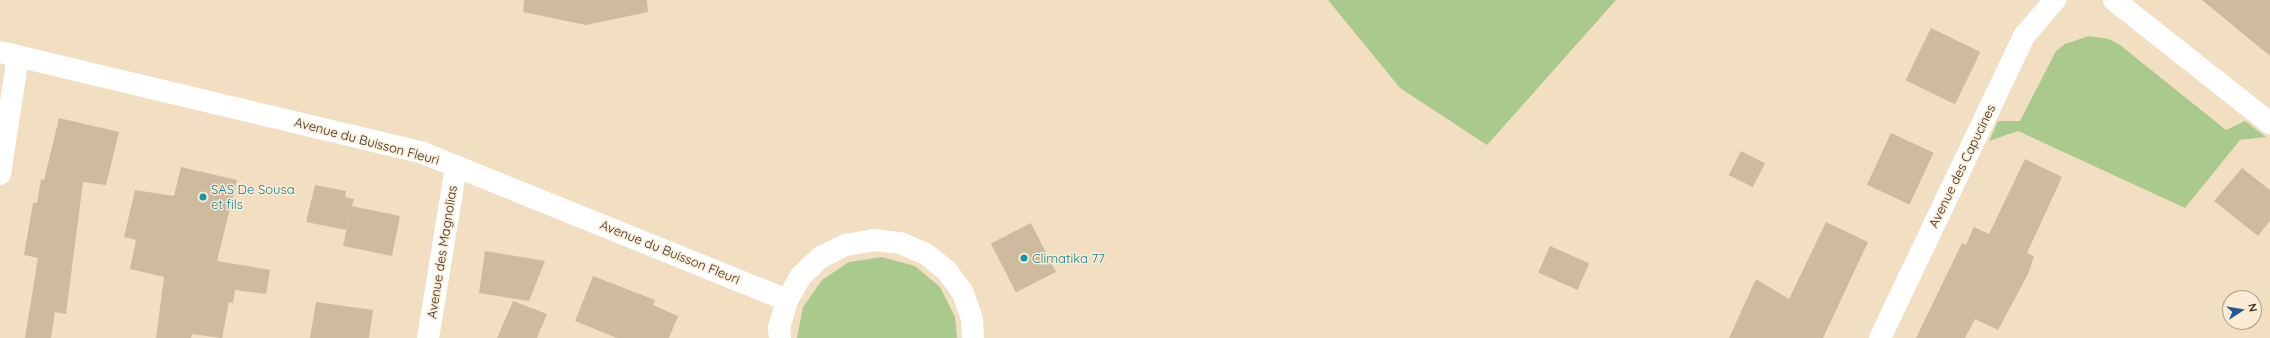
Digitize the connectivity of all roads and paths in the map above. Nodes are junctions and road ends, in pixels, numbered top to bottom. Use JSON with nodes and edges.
{"nodes":[{"id":1,"x":2055,"y":0,"type":"edge"},
{"id":2,"x":2114,"y":0,"type":"edge"},
{"id":3,"x":9,"y":54,"type":"edge"},
{"id":4,"x":2270,"y":123,"type":"edge"},
{"id":5,"x":456,"y":167,"type":"junction"},
{"id":6,"x":0,"y":174,"type":"edge"},
{"id":7,"x":786,"y":300,"type":"junction"},
{"id":8,"x":428,"y":338,"type":"edge"},
{"id":9,"x":780,"y":338,"type":"edge"},
{"id":10,"x":973,"y":338,"type":"edge"},
{"id":11,"x":1880,"y":338,"type":"edge"}],
"edges":[{"from":1,"to":11,"type":"street","name":"Avenue des Capucines"},
{"from":2,"to":4,"type":"street"},
{"from":3,"to":5,"type":"street","name":"Avenue du Buisson Fleuri"},
{"from":3,"to":6,"type":"street"},
{"from":5,"to":7,"type":"street","name":"Avenue du Buisson Fleuri"},
{"from":5,"to":8,"type":"street","name":"Avenue des Magnolias"},
{"from":7,"to":9,"type":"street"},
{"from":7,"to":10,"type":"street"}]}
